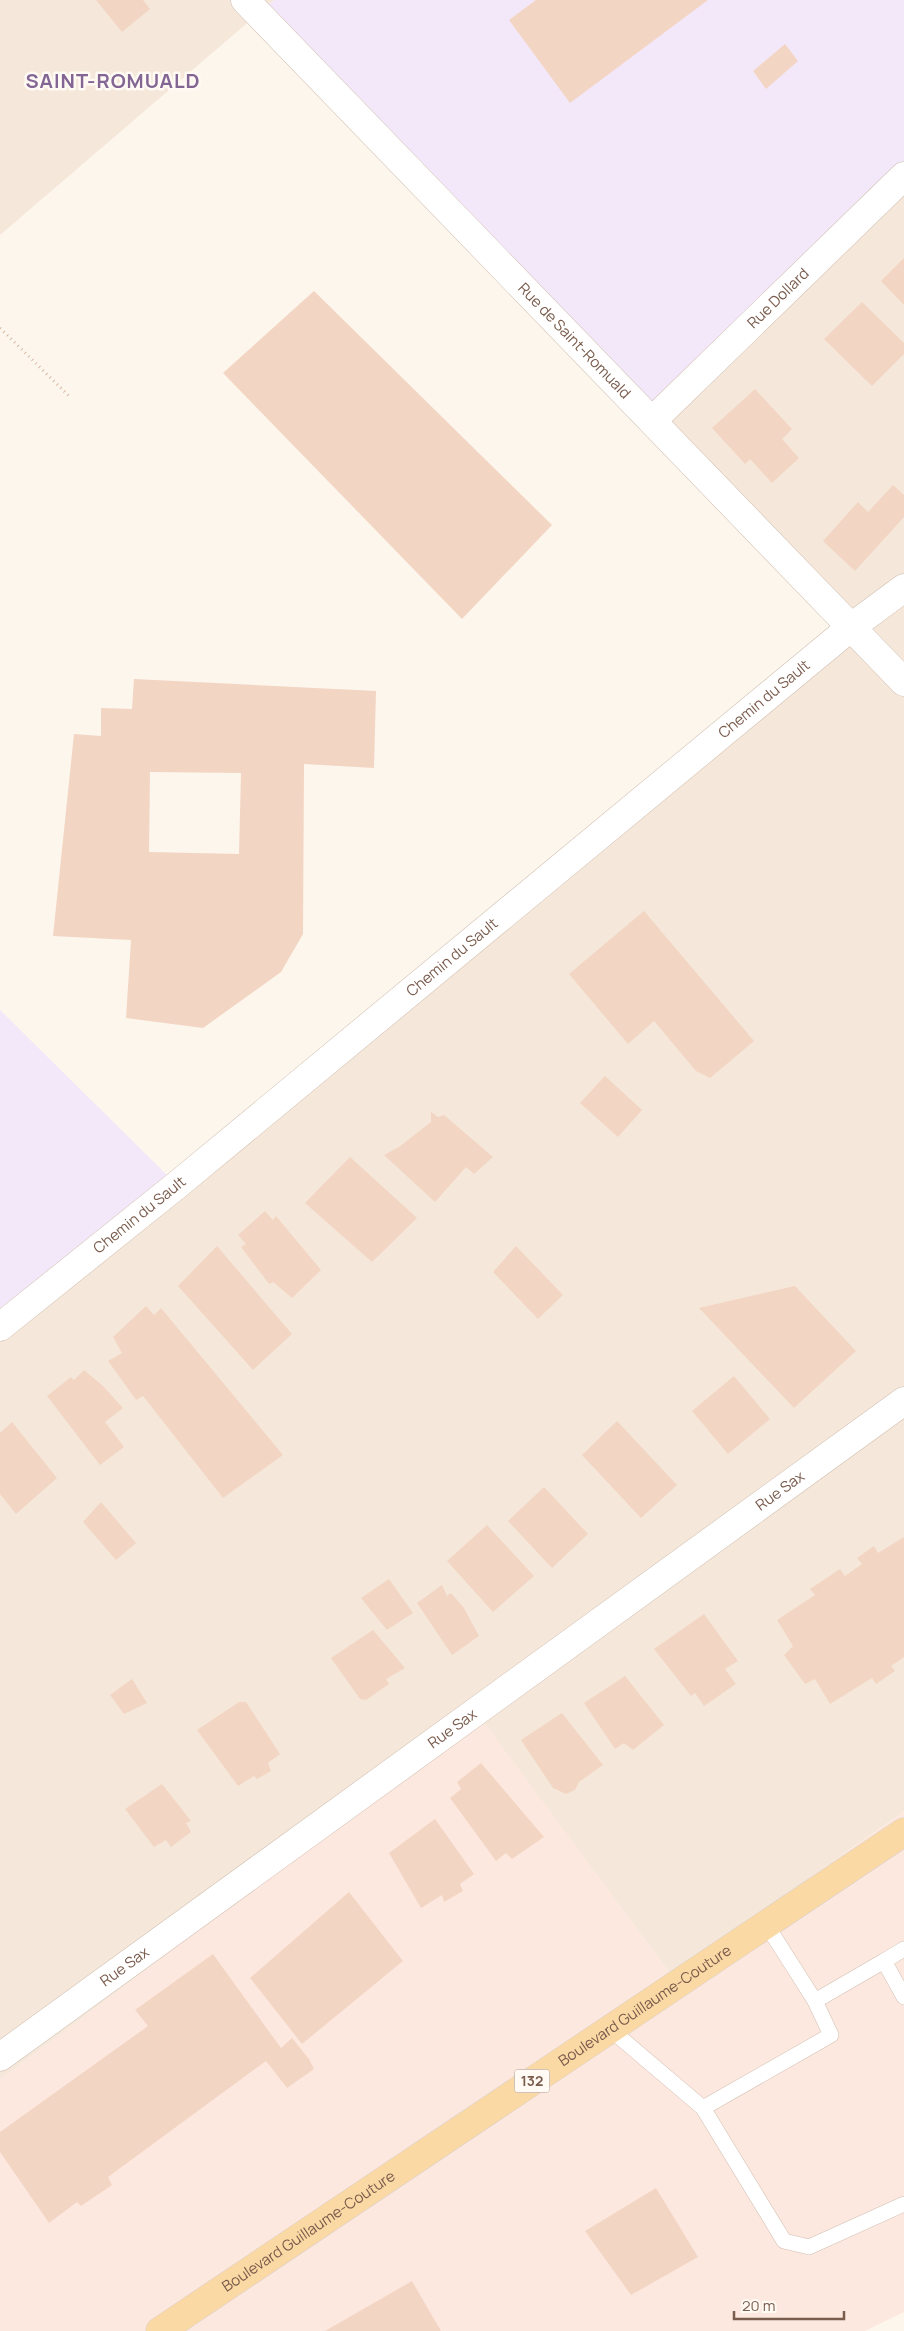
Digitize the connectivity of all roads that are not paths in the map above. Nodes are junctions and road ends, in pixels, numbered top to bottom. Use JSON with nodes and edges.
{"nodes":[{"id":1,"x":245,"y":0,"type":"edge"},
{"id":2,"x":904,"y":176,"type":"edge"},
{"id":3,"x":652,"y":421,"type":"junction"},
{"id":4,"x":904,"y":588,"type":"edge"},
{"id":5,"x":850,"y":628,"type":"junction"},
{"id":6,"x":904,"y":682,"type":"edge"},
{"id":7,"x":0,"y":1327,"type":"edge"},
{"id":8,"x":904,"y":1401,"type":"edge"},
{"id":9,"x":904,"y":1832,"type":"edge"},
{"id":10,"x":766,"y":1924,"type":"junction"},
{"id":11,"x":904,"y":1950,"type":"edge"},
{"id":12,"x":884,"y":1961,"type":"junction"},
{"id":13,"x":904,"y":1997,"type":"edge"},
{"id":14,"x":816,"y":2001,"type":"junction"},
{"id":15,"x":610,"y":2029,"type":"junction"},
{"id":16,"x":0,"y":2058,"type":"edge"},
{"id":17,"x":703,"y":2108,"type":"junction"},
{"id":18,"x":904,"y":2204,"type":"edge"},
{"id":19,"x":160,"y":2331,"type":"edge"}],
"edges":[{"from":1,"to":3,"type":"street","name":"Rue de Saint-Romuald"},
{"from":2,"to":3,"type":"street","name":"Rue Dollard"},
{"from":3,"to":5,"type":"street","name":"Rue de Saint-Romuald"},
{"from":4,"to":5,"type":"street","name":"Chemin du Sault"},
{"from":5,"to":6,"type":"street","name":"Rue de Saint-Romuald"},
{"from":5,"to":7,"type":"street","name":"Chemin du Sault"},
{"from":8,"to":16,"type":"street","name":"Rue Sax"},
{"from":9,"to":10,"type":"main road","name":"Boulevard Guillaume-Couture","number":"132"},
{"from":10,"to":14,"type":"lane"},
{"from":10,"to":15,"type":"main road","name":"Boulevard Guillaume-Couture","number":"132"},
{"from":11,"to":12,"type":"lane"},
{"from":12,"to":13,"type":"lane"},
{"from":12,"to":14,"type":"lane"},
{"from":14,"to":17,"type":"lane"},
{"from":15,"to":17,"type":"lane"},
{"from":15,"to":19,"type":"main road","name":"Boulevard Guillaume-Couture","number":"132"},
{"from":17,"to":18,"type":"lane"}]}
